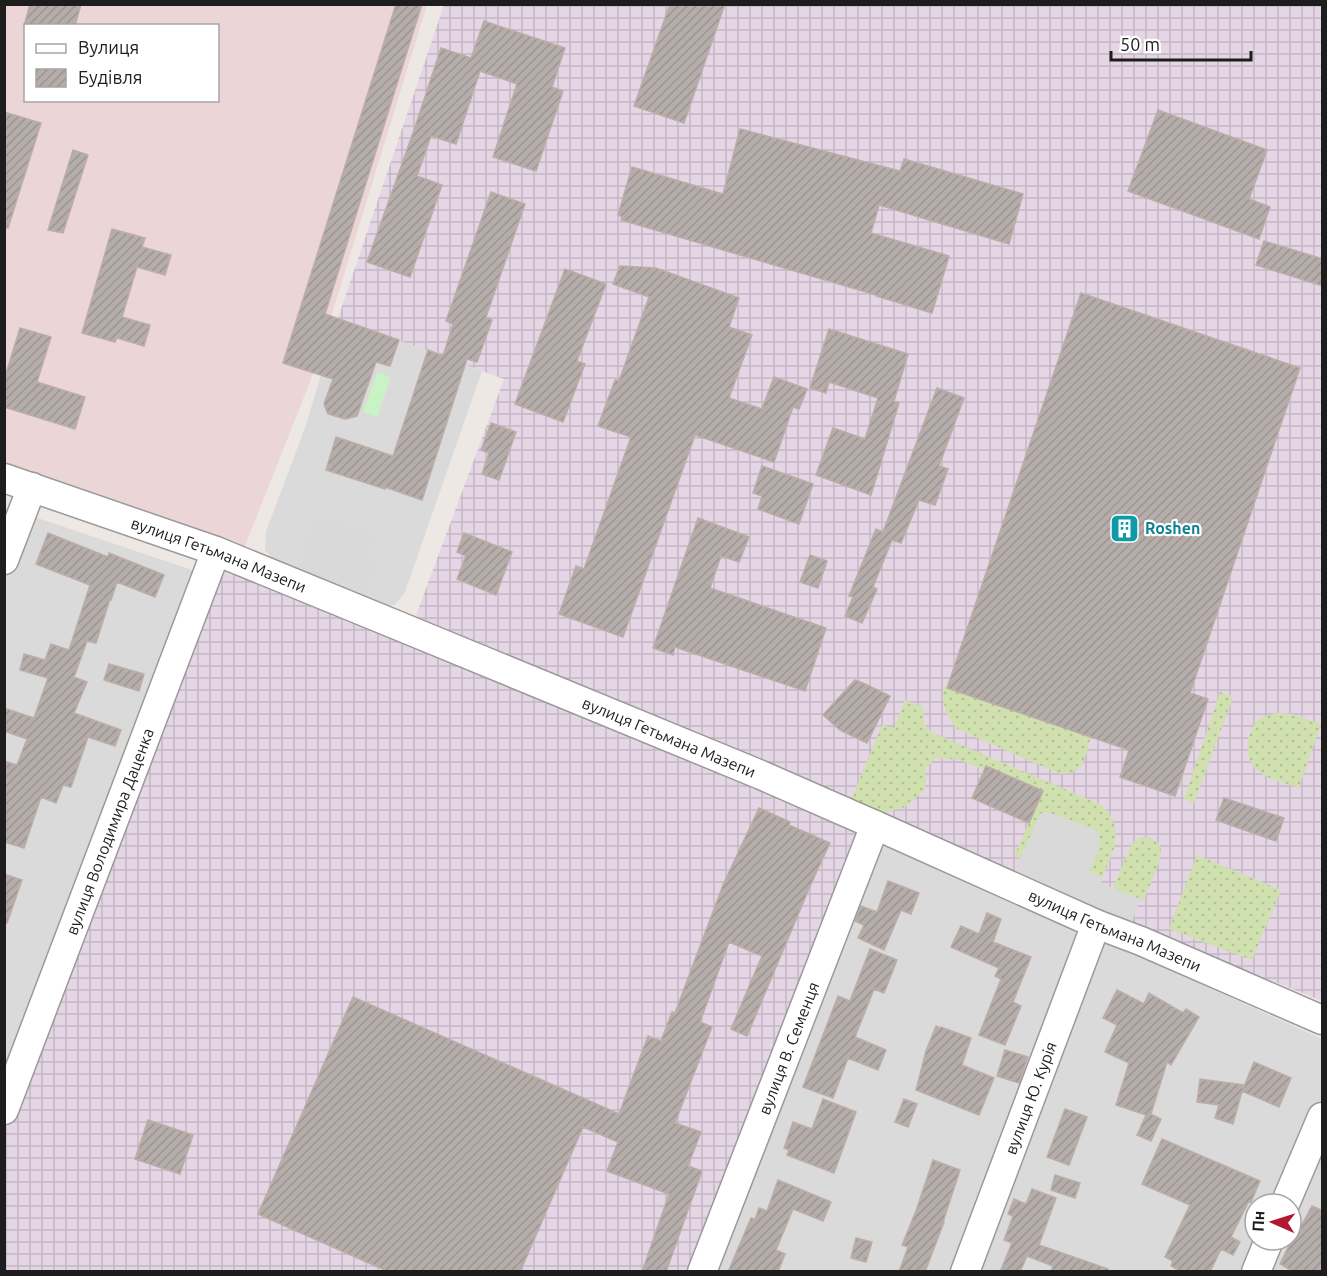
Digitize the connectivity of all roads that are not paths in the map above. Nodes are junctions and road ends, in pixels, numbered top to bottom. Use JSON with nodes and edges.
{"nodes":[{"id":1,"x":4,"y":478,"type":"edge"},
{"id":2,"x":32,"y":487,"type":"junction"},
{"id":3,"x":216,"y":551,"type":"junction"},
{"id":4,"x":4,"y":560,"type":"edge"},
{"id":5,"x":875,"y":825,"type":"junction"},
{"id":6,"x":1096,"y":924,"type":"junction"},
{"id":7,"x":1323,"y":1020,"type":"edge"},
{"id":8,"x":4,"y":1110,"type":"edge"},
{"id":9,"x":1323,"y":1117,"type":"edge"},
{"id":10,"x":1290,"y":1192,"type":"edge"},
{"id":11,"x":1264,"y":1252,"type":"edge"},
{"id":12,"x":702,"y":1272,"type":"edge"},
{"id":13,"x":965,"y":1272,"type":"edge"},
{"id":14,"x":1256,"y":1272,"type":"edge"}],
"edges":[{"from":1,"to":2,"type":"street","name":"вулиця Гетьмана Мазепи"},
{"from":2,"to":3,"type":"street","name":"вулиця Гетьмана Мазепи"},
{"from":2,"to":4,"type":"street"},
{"from":3,"to":5,"type":"street","name":"вулиця Гетьмана Мазепи"},
{"from":3,"to":8,"type":"street","name":"вулиця Володимира Даценка"},
{"from":5,"to":6,"type":"street","name":"вулиця Гетьмана Мазепи"},
{"from":5,"to":12,"type":"street","name":"вулиця В. Семенця"},
{"from":6,"to":7,"type":"street","name":"вулиця Гетьмана Мазепи"},
{"from":6,"to":13,"type":"street","name":"вулиця Ю. Курія"},
{"from":9,"to":10,"type":"street"},
{"from":11,"to":14,"type":"street"}]}
